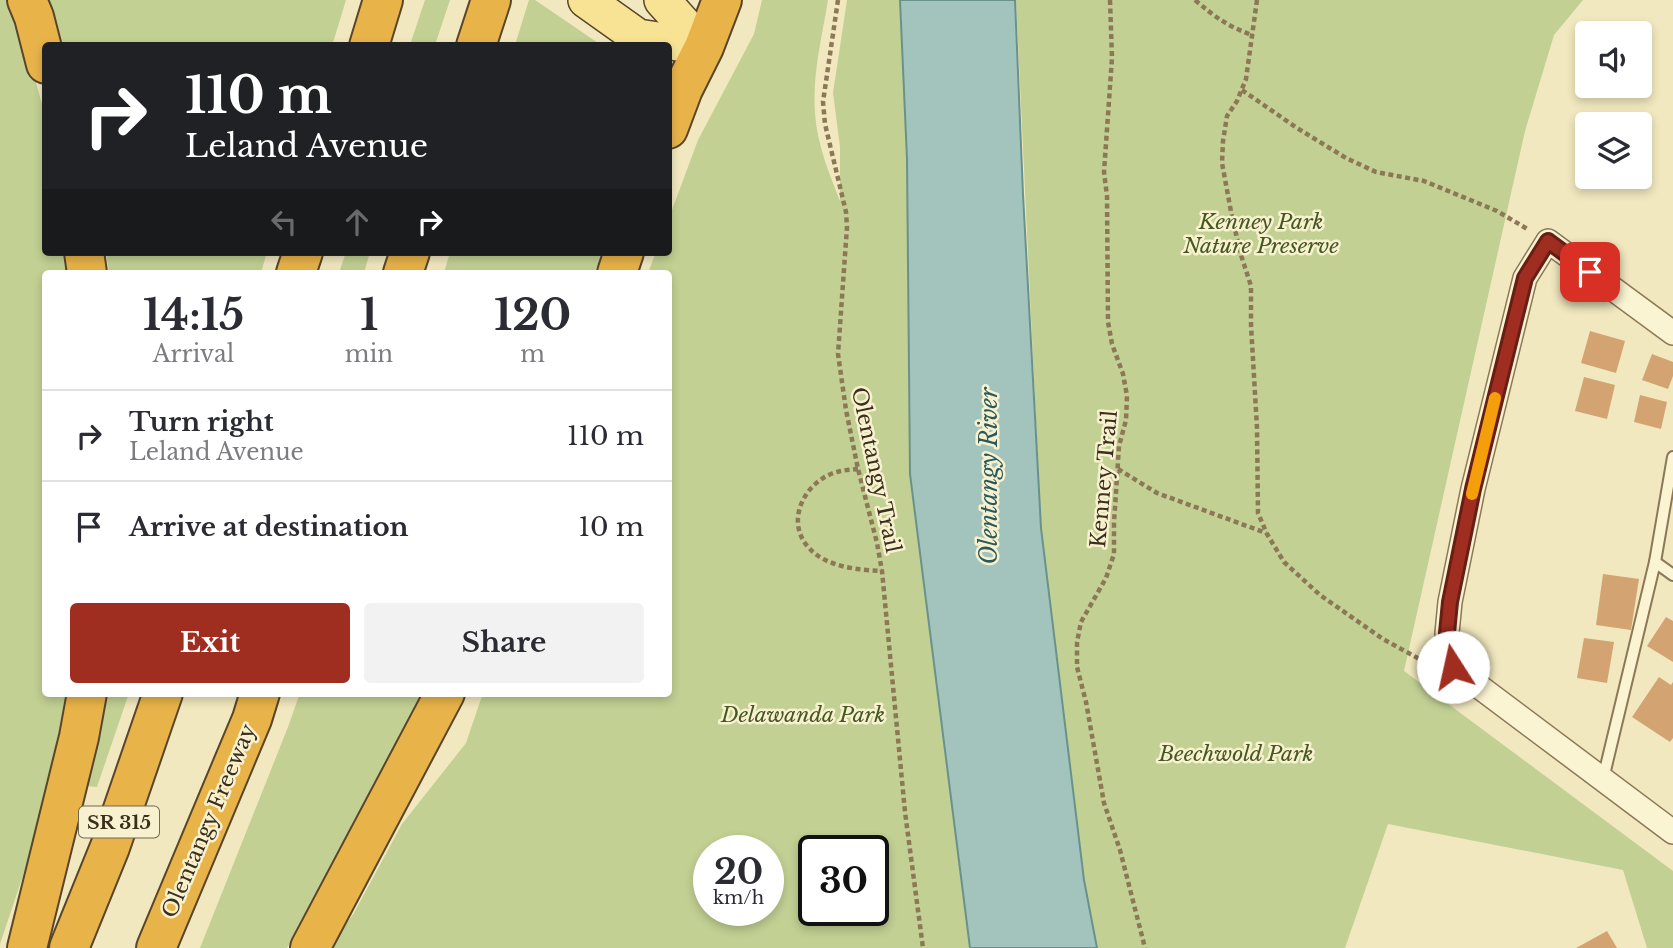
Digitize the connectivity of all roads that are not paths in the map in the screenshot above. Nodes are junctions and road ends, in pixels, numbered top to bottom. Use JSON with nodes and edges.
{"nodes":[{"id":1,"x":27,"y":0,"type":"edge"},
{"id":2,"x":383,"y":0,"type":"edge"},
{"id":3,"x":491,"y":0,"type":"edge"},
{"id":4,"x":662,"y":0,"type":"edge"},
{"id":5,"x":722,"y":0,"type":"edge"},
{"id":6,"x":589,"y":2,"type":"edge"},
{"id":7,"x":370,"y":42,"type":"edge"},
{"id":8,"x":477,"y":42,"type":"edge"},
{"id":9,"x":671,"y":42,"type":"edge"},
{"id":10,"x":672,"y":42,"type":"edge"},
{"id":11,"x":704,"y":47,"type":"junction"},
{"id":12,"x":42,"y":48,"type":"edge"},
{"id":13,"x":672,"y":118,"type":"edge"},
{"id":14,"x":1673,"y":333,"type":"edge"},
{"id":15,"x":1673,"y":457,"type":"edge"},
{"id":16,"x":1655,"y":562,"type":"junction"},
{"id":17,"x":1673,"y":575,"type":"edge"},
{"id":18,"x":86,"y":697,"type":"edge"},
{"id":19,"x":162,"y":697,"type":"edge"},
{"id":20,"x":259,"y":697,"type":"edge"},
{"id":21,"x":444,"y":697,"type":"edge"},
{"id":22,"x":1603,"y":780,"type":"junction"},
{"id":23,"x":1673,"y":832,"type":"edge"},
{"id":24,"x":27,"y":948,"type":"edge"},
{"id":25,"x":69,"y":948,"type":"edge"},
{"id":26,"x":156,"y":948,"type":"edge"},
{"id":27,"x":310,"y":948,"type":"edge"}],
"edges":[{"from":1,"to":12,"type":"highway"},
{"from":2,"to":7,"type":"highway"},
{"from":3,"to":8,"type":"highway"},
{"from":4,"to":11,"type":"main road"},
{"from":5,"to":11,"type":"highway"},
{"from":6,"to":9,"type":"main road"},
{"from":10,"to":11,"type":"main road"},
{"from":11,"to":13,"type":"highway"},
{"from":14,"to":22,"type":"street"},
{"from":15,"to":16,"type":"lane"},
{"from":16,"to":17,"type":"lane"},
{"from":16,"to":22,"type":"lane"},
{"from":18,"to":24,"type":"highway"},
{"from":19,"to":25,"type":"highway","number":"SR 315"},
{"from":20,"to":26,"type":"highway","name":"Olentangy Freeway"},
{"from":21,"to":27,"type":"highway"},
{"from":22,"to":23,"type":"street"}]}
